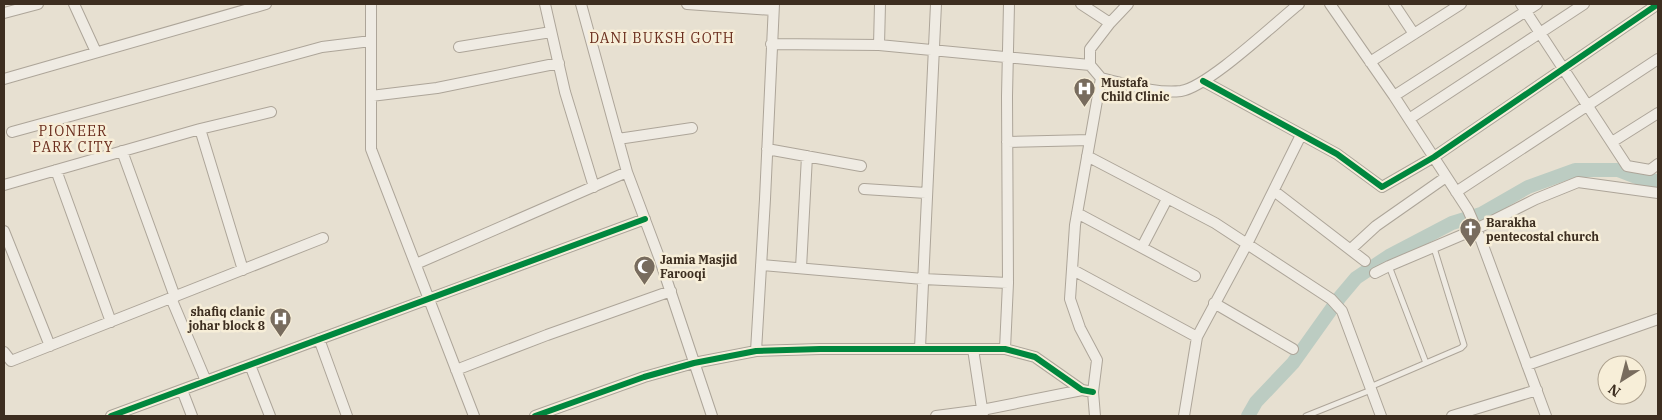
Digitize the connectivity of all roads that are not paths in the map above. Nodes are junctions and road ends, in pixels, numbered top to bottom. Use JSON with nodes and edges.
{"nodes":[{"id":1,"x":38,"y":4,"type":"edge"},
{"id":2,"x":74,"y":4,"type":"edge"},
{"id":3,"x":266,"y":4,"type":"edge"},
{"id":4,"x":371,"y":4,"type":"edge"},
{"id":5,"x":545,"y":4,"type":"edge"},
{"id":6,"x":581,"y":4,"type":"edge"},
{"id":7,"x":688,"y":4,"type":"edge"},
{"id":8,"x":880,"y":4,"type":"edge"},
{"id":9,"x":936,"y":4,"type":"edge"},
{"id":10,"x":1009,"y":4,"type":"edge"},
{"id":11,"x":1081,"y":4,"type":"edge"},
{"id":12,"x":1128,"y":4,"type":"edge"},
{"id":13,"x":1299,"y":4,"type":"edge"},
{"id":14,"x":1330,"y":4,"type":"edge"},
{"id":15,"x":1394,"y":4,"type":"edge"},
{"id":16,"x":1461,"y":4,"type":"edge"},
{"id":17,"x":1537,"y":4,"type":"edge"},
{"id":18,"x":1584,"y":4,"type":"edge"},
{"id":19,"x":1658,"y":4,"type":"edge"},
{"id":20,"x":774,"y":7,"type":"edge"},
{"id":21,"x":1523,"y":7,"type":"edge"},
{"id":22,"x":4,"y":13,"type":"edge"},
{"id":23,"x":1110,"y":23,"type":"junction"},
{"id":24,"x":551,"y":32,"type":"junction"},
{"id":25,"x":1540,"y":33,"type":"junction"},
{"id":26,"x":1414,"y":34,"type":"junction"},
{"id":27,"x":371,"y":41,"type":"junction"},
{"id":28,"x":771,"y":44,"type":"junction"},
{"id":29,"x":879,"y":45,"type":"junction"},
{"id":30,"x":459,"y":47,"type":"dead end"},
{"id":31,"x":934,"y":50,"type":"junction"},
{"id":32,"x":96,"y":52,"type":"junction"},
{"id":33,"x":1009,"y":57,"type":"junction"},
{"id":34,"x":1658,"y":59,"type":"edge"},
{"id":35,"x":1370,"y":62,"type":"junction"},
{"id":36,"x":558,"y":63,"type":"junction"},
{"id":37,"x":1090,"y":65,"type":"junction"},
{"id":38,"x":1563,"y":68,"type":"junction"},
{"id":39,"x":1101,"y":78,"type":"junction"},
{"id":40,"x":4,"y":79,"type":"edge"},
{"id":41,"x":1203,"y":81,"type":"junction"},
{"id":42,"x":371,"y":96,"type":"junction"},
{"id":43,"x":1394,"y":96,"type":"junction"},
{"id":44,"x":1588,"y":106,"type":"junction"},
{"id":45,"x":271,"y":112,"type":"dead end"},
{"id":46,"x":1658,"y":114,"type":"edge"},
{"id":47,"x":1409,"y":119,"type":"junction"},
{"id":48,"x":692,"y":128,"type":"dead end"},
{"id":49,"x":200,"y":129,"type":"junction"},
{"id":50,"x":12,"y":132,"type":"dead end"},
{"id":51,"x":1301,"y":135,"type":"junction"},
{"id":52,"x":618,"y":139,"type":"junction"},
{"id":53,"x":1090,"y":140,"type":"junction"},
{"id":54,"x":1007,"y":142,"type":"junction"},
{"id":55,"x":1612,"y":142,"type":"junction"},
{"id":56,"x":767,"y":150,"type":"junction"},
{"id":57,"x":122,"y":151,"type":"junction"},
{"id":58,"x":807,"y":156,"type":"junction"},
{"id":59,"x":1087,"y":156,"type":"junction"},
{"id":60,"x":1434,"y":157,"type":"junction"},
{"id":61,"x":1658,"y":164,"type":"edge"},
{"id":62,"x":861,"y":166,"type":"dead end"},
{"id":63,"x":56,"y":170,"type":"junction"},
{"id":64,"x":628,"y":172,"type":"junction"},
{"id":65,"x":1446,"y":177,"type":"junction"},
{"id":66,"x":4,"y":185,"type":"edge"},
{"id":67,"x":594,"y":187,"type":"junction"},
{"id":68,"x":864,"y":189,"type":"dead end"},
{"id":69,"x":1274,"y":191,"type":"junction"},
{"id":70,"x":1456,"y":192,"type":"junction"},
{"id":71,"x":926,"y":193,"type":"junction"},
{"id":72,"x":1658,"y":193,"type":"edge"},
{"id":73,"x":1167,"y":198,"type":"junction"},
{"id":74,"x":1077,"y":213,"type":"junction"},
{"id":75,"x":645,"y":219,"type":"junction"},
{"id":76,"x":1475,"y":228,"type":"junction"},
{"id":77,"x":4,"y":232,"type":"edge"},
{"id":78,"x":323,"y":238,"type":"dead end"},
{"id":79,"x":1247,"y":244,"type":"junction"},
{"id":80,"x":1142,"y":247,"type":"junction"},
{"id":81,"x":1434,"y":248,"type":"junction"},
{"id":82,"x":1351,"y":250,"type":"junction"},
{"id":83,"x":1365,"y":261,"type":"dead end"},
{"id":84,"x":416,"y":264,"type":"junction"},
{"id":85,"x":761,"y":265,"type":"junction"},
{"id":86,"x":1389,"y":266,"type":"junction"},
{"id":87,"x":801,"y":268,"type":"junction"},
{"id":88,"x":243,"y":270,"type":"junction"},
{"id":89,"x":1072,"y":270,"type":"junction"},
{"id":90,"x":1375,"y":274,"type":"dead end"},
{"id":91,"x":1195,"y":276,"type":"dead end"},
{"id":92,"x":923,"y":279,"type":"junction"},
{"id":93,"x":1008,"y":284,"type":"junction"},
{"id":94,"x":671,"y":291,"type":"junction"},
{"id":95,"x":173,"y":298,"type":"junction"},
{"id":96,"x":428,"y":300,"type":"junction"},
{"id":97,"x":1214,"y":303,"type":"junction"},
{"id":98,"x":1658,"y":319,"type":"edge"},
{"id":99,"x":111,"y":322,"type":"junction"},
{"id":100,"x":1197,"y":337,"type":"junction"},
{"id":101,"x":319,"y":339,"type":"junction"},
{"id":102,"x":50,"y":346,"type":"junction"},
{"id":103,"x":920,"y":348,"type":"junction"},
{"id":104,"x":974,"y":349,"type":"junction"},
{"id":105,"x":1005,"y":349,"type":"junction"},
{"id":106,"x":1293,"y":349,"type":"dead end"},
{"id":107,"x":756,"y":351,"type":"junction"},
{"id":108,"x":4,"y":352,"type":"edge"},
{"id":109,"x":694,"y":363,"type":"junction"},
{"id":110,"x":1426,"y":363,"type":"junction"},
{"id":111,"x":250,"y":365,"type":"junction"},
{"id":112,"x":1527,"y":365,"type":"junction"},
{"id":113,"x":456,"y":370,"type":"junction"},
{"id":114,"x":206,"y":381,"type":"junction"},
{"id":115,"x":1370,"y":389,"type":"junction"},
{"id":116,"x":182,"y":390,"type":"junction"},
{"id":117,"x":1082,"y":390,"type":"junction"},
{"id":118,"x":1537,"y":390,"type":"junction"},
{"id":119,"x":1093,"y":392,"type":"junction"},
{"id":120,"x":983,"y":413,"type":"edge"},
{"id":121,"x":111,"y":416,"type":"edge"},
{"id":122,"x":192,"y":416,"type":"edge"},
{"id":123,"x":270,"y":416,"type":"edge"},
{"id":124,"x":347,"y":416,"type":"edge"},
{"id":125,"x":474,"y":416,"type":"edge"},
{"id":126,"x":535,"y":416,"type":"edge"},
{"id":127,"x":712,"y":416,"type":"edge"},
{"id":128,"x":936,"y":416,"type":"edge"},
{"id":129,"x":1095,"y":416,"type":"edge"},
{"id":130,"x":1184,"y":416,"type":"edge"},
{"id":131,"x":1306,"y":416,"type":"edge"},
{"id":132,"x":1381,"y":416,"type":"edge"},
{"id":133,"x":1452,"y":416,"type":"edge"},
{"id":134,"x":1546,"y":416,"type":"edge"}],
"edges":[{"from":1,"to":22,"type":"street"},
{"from":2,"to":32,"type":"street"},
{"from":3,"to":32,"type":"street"},
{"from":4,"to":27,"type":"street"},
{"from":5,"to":24,"type":"street"},
{"from":6,"to":52,"type":"street"},
{"from":7,"to":20,"type":"street"},
{"from":8,"to":29,"type":"street"},
{"from":9,"to":31,"type":"street"},
{"from":10,"to":33,"type":"street"},
{"from":11,"to":23,"type":"street"},
{"from":12,"to":23,"type":"street"},
{"from":13,"to":41,"type":"street"},
{"from":14,"to":35,"type":"street"},
{"from":15,"to":26,"type":"street"},
{"from":16,"to":26,"type":"street"},
{"from":17,"to":21,"type":"street"},
{"from":18,"to":25,"type":"street"},
{"from":19,"to":38,"type":"street"},
{"from":20,"to":28,"type":"street"},
{"from":21,"to":25,"type":"street"},
{"from":21,"to":43,"type":"street"},
{"from":23,"to":37,"type":"street"},
{"from":24,"to":30,"type":"street"},
{"from":24,"to":36,"type":"street"},
{"from":25,"to":38,"type":"street"},
{"from":25,"to":47,"type":"street"},
{"from":26,"to":35,"type":"street"},
{"from":27,"to":42,"type":"street"},
{"from":27,"to":50,"type":"street"},
{"from":28,"to":29,"type":"street"},
{"from":28,"to":56,"type":"street"},
{"from":29,"to":31,"type":"street"},
{"from":31,"to":33,"type":"street"},
{"from":31,"to":71,"type":"street"},
{"from":32,"to":40,"type":"street"},
{"from":33,"to":37,"type":"street"},
{"from":33,"to":54,"type":"street"},
{"from":34,"to":44,"type":"street"},
{"from":35,"to":43,"type":"street"},
{"from":36,"to":42,"type":"street"},
{"from":36,"to":67,"type":"street"},
{"from":37,"to":39,"type":"street"},
{"from":38,"to":44,"type":"street"},
{"from":38,"to":60,"type":"street"},
{"from":39,"to":41,"type":"street"},
{"from":39,"to":53,"type":"street"},
{"from":41,"to":51,"type":"street"},
{"from":42,"to":84,"type":"street"},
{"from":43,"to":47,"type":"street"},
{"from":44,"to":55,"type":"street"},
{"from":44,"to":70,"type":"street"},
{"from":45,"to":49,"type":"street"},
{"from":46,"to":55,"type":"street"},
{"from":47,"to":60,"type":"street"},
{"from":48,"to":52,"type":"street"},
{"from":49,"to":57,"type":"street"},
{"from":49,"to":88,"type":"street"},
{"from":51,"to":60,"type":"street"},
{"from":51,"to":69,"type":"street"},
{"from":52,"to":64,"type":"street"},
{"from":53,"to":54,"type":"street"},
{"from":53,"to":59,"type":"street"},
{"from":54,"to":93,"type":"street"},
{"from":55,"to":61,"type":"street"},
{"from":56,"to":58,"type":"street"},
{"from":56,"to":85,"type":"street"},
{"from":57,"to":63,"type":"street"},
{"from":57,"to":95,"type":"street"},
{"from":58,"to":62,"type":"street"},
{"from":58,"to":87,"type":"street"},
{"from":59,"to":73,"type":"street"},
{"from":59,"to":74,"type":"street"},
{"from":60,"to":65,"type":"street"},
{"from":63,"to":66,"type":"street"},
{"from":63,"to":99,"type":"street"},
{"from":64,"to":67,"type":"street"},
{"from":64,"to":75,"type":"street"},
{"from":65,"to":70,"type":"street"},
{"from":65,"to":82,"type":"street"},
{"from":67,"to":84,"type":"street"},
{"from":68,"to":71,"type":"street"},
{"from":69,"to":79,"type":"street"},
{"from":69,"to":82,"type":"street"},
{"from":70,"to":76,"type":"street"},
{"from":71,"to":92,"type":"street"},
{"from":72,"to":76,"type":"street"},
{"from":73,"to":79,"type":"street"},
{"from":73,"to":80,"type":"street"},
{"from":74,"to":80,"type":"street"},
{"from":74,"to":89,"type":"street"},
{"from":75,"to":94,"type":"street"},
{"from":75,"to":96,"type":"street"},
{"from":76,"to":81,"type":"street"},
{"from":76,"to":112,"type":"street"},
{"from":77,"to":102,"type":"street"},
{"from":78,"to":88,"type":"street"},
{"from":79,"to":97,"type":"street"},
{"from":79,"to":115,"type":"street"},
{"from":80,"to":91,"type":"street"},
{"from":81,"to":86,"type":"street"},
{"from":81,"to":110,"type":"lane"},
{"from":82,"to":83,"type":"street"},
{"from":84,"to":96,"type":"street"},
{"from":85,"to":87,"type":"street"},
{"from":85,"to":107,"type":"street"},
{"from":86,"to":90,"type":"street"},
{"from":86,"to":110,"type":"lane"},
{"from":87,"to":92,"type":"street"},
{"from":88,"to":95,"type":"street"},
{"from":89,"to":100,"type":"street"},
{"from":89,"to":119,"type":"street"},
{"from":92,"to":93,"type":"street"},
{"from":92,"to":103,"type":"street"},
{"from":93,"to":105,"type":"street"},
{"from":94,"to":109,"type":"street"},
{"from":94,"to":113,"type":"street"},
{"from":95,"to":99,"type":"street"},
{"from":95,"to":114,"type":"street"},
{"from":96,"to":101,"type":"street"},
{"from":96,"to":113,"type":"street"},
{"from":97,"to":100,"type":"street"},
{"from":97,"to":106,"type":"street"},
{"from":98,"to":112,"type":"street"},
{"from":99,"to":102,"type":"street"},
{"from":100,"to":130,"type":"street"},
{"from":101,"to":111,"type":"street"},
{"from":101,"to":124,"type":"street"},
{"from":102,"to":108,"type":"street"},
{"from":103,"to":104,"type":"street"},
{"from":103,"to":107,"type":"street"},
{"from":104,"to":105,"type":"street"},
{"from":104,"to":120,"type":"street"},
{"from":105,"to":117,"type":"street"},
{"from":107,"to":109,"type":"street"},
{"from":109,"to":126,"type":"street"},
{"from":109,"to":127,"type":"street"},
{"from":110,"to":115,"type":"lane"},
{"from":111,"to":114,"type":"street"},
{"from":111,"to":123,"type":"street"},
{"from":112,"to":118,"type":"street"},
{"from":113,"to":125,"type":"street"},
{"from":114,"to":116,"type":"street"},
{"from":115,"to":131,"type":"lane"},
{"from":115,"to":132,"type":"street"},
{"from":116,"to":121,"type":"street"},
{"from":116,"to":122,"type":"street"},
{"from":117,"to":119,"type":"street"},
{"from":117,"to":120,"type":"street"},
{"from":118,"to":133,"type":"street"},
{"from":118,"to":134,"type":"street"},
{"from":119,"to":129,"type":"street"},
{"from":120,"to":128,"type":"street"}]}
